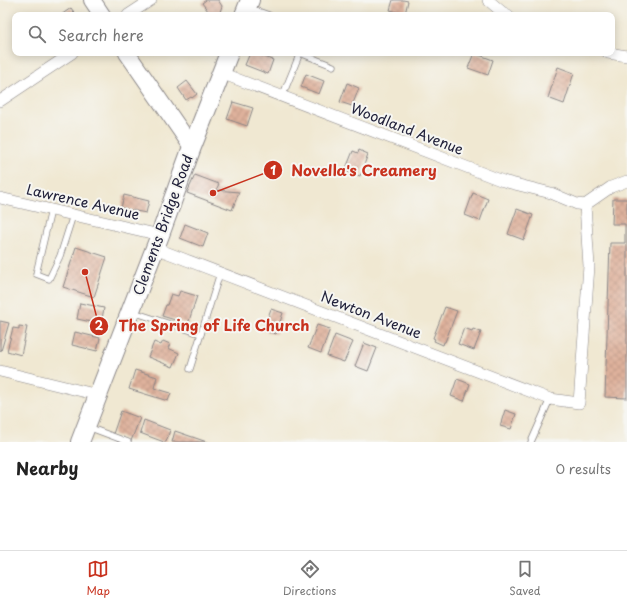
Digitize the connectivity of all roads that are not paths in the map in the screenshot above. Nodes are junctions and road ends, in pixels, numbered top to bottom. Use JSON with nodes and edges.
{"nodes":[{"id":1,"x":92,"y":0,"type":"edge"},
{"id":2,"x":151,"y":0,"type":"edge"},
{"id":3,"x":488,"y":0,"type":"edge"},
{"id":4,"x":247,"y":7,"type":"edge"},
{"id":5,"x":100,"y":12,"type":"edge"},
{"id":6,"x":133,"y":12,"type":"edge"},
{"id":7,"x":260,"y":12,"type":"edge"},
{"id":8,"x":502,"y":12,"type":"edge"},
{"id":9,"x":615,"y":54,"type":"edge"},
{"id":10,"x":68,"y":56,"type":"edge"},
{"id":11,"x":129,"y":56,"type":"edge"},
{"id":12,"x":228,"y":56,"type":"edge"},
{"id":13,"x":299,"y":56,"type":"edge"},
{"id":14,"x":307,"y":56,"type":"edge"},
{"id":15,"x":627,"y":56,"type":"edge"},
{"id":16,"x":332,"y":66,"type":"dead end"},
{"id":17,"x":221,"y":73,"type":"junction"},
{"id":18,"x":282,"y":97,"type":"junction"},
{"id":19,"x":0,"y":101,"type":"edge"},
{"id":20,"x":192,"y":147,"type":"junction"},
{"id":21,"x":627,"y":180,"type":"edge"},
{"id":22,"x":0,"y":198,"type":"edge"},
{"id":23,"x":585,"y":205,"type":"junction"},
{"id":24,"x":51,"y":210,"type":"junction"},
{"id":25,"x":73,"y":215,"type":"junction"},
{"id":26,"x":157,"y":242,"type":"junction"},
{"id":27,"x":220,"y":274,"type":"junction"},
{"id":28,"x":131,"y":311,"type":"junction"},
{"id":29,"x":201,"y":334,"type":"junction"},
{"id":30,"x":190,"y":369,"type":"dead end"},
{"id":31,"x":0,"y":371,"type":"edge"},
{"id":32,"x":98,"y":395,"type":"junction"},
{"id":33,"x":550,"y":399,"type":"junction"},
{"id":34,"x":83,"y":434,"type":"edge"},
{"id":35,"x":128,"y":442,"type":"edge"},
{"id":36,"x":530,"y":442,"type":"edge"}],
"edges":[{"from":1,"to":5,"type":"street"},
{"from":2,"to":6,"type":"street"},
{"from":3,"to":8,"type":"street"},
{"from":4,"to":7,"type":"lane"},
{"from":9,"to":15,"type":"street"},
{"from":10,"to":19,"type":"street"},
{"from":11,"to":20,"type":"street"},
{"from":12,"to":17,"type":"main road","name":"Clements Bridge Road"},
{"from":13,"to":18,"type":"lane"},
{"from":14,"to":16,"type":"lane"},
{"from":17,"to":18,"type":"street","name":"Woodland Avenue"},
{"from":17,"to":20,"type":"main road","name":"Clements Bridge Road"},
{"from":18,"to":23,"type":"street","name":"Woodland Avenue"},
{"from":20,"to":26,"type":"main road","name":"Clements Bridge Road"},
{"from":21,"to":23,"type":"street"},
{"from":22,"to":24,"type":"street","name":"Lawrence Avenue"},
{"from":23,"to":33,"type":"street","name":"Newton Avenue"},
{"from":24,"to":25,"type":"street","name":"Lawrence Avenue"},
{"from":24,"to":25,"type":"lane"},
{"from":25,"to":26,"type":"street","name":"Lawrence Avenue"},
{"from":26,"to":27,"type":"street","name":"Newton Avenue"},
{"from":26,"to":28,"type":"main road","name":"Clements Bridge Road"},
{"from":27,"to":29,"type":"lane"},
{"from":27,"to":33,"type":"street","name":"Newton Avenue"},
{"from":28,"to":29,"type":"lane"},
{"from":28,"to":32,"type":"main road","name":"Clements Bridge Road"},
{"from":29,"to":30,"type":"lane"},
{"from":31,"to":32,"type":"street"},
{"from":32,"to":34,"type":"main road","name":"Clements Bridge Road"},
{"from":33,"to":36,"type":"lane"},
{"from":34,"to":35,"type":"lane"}]}
